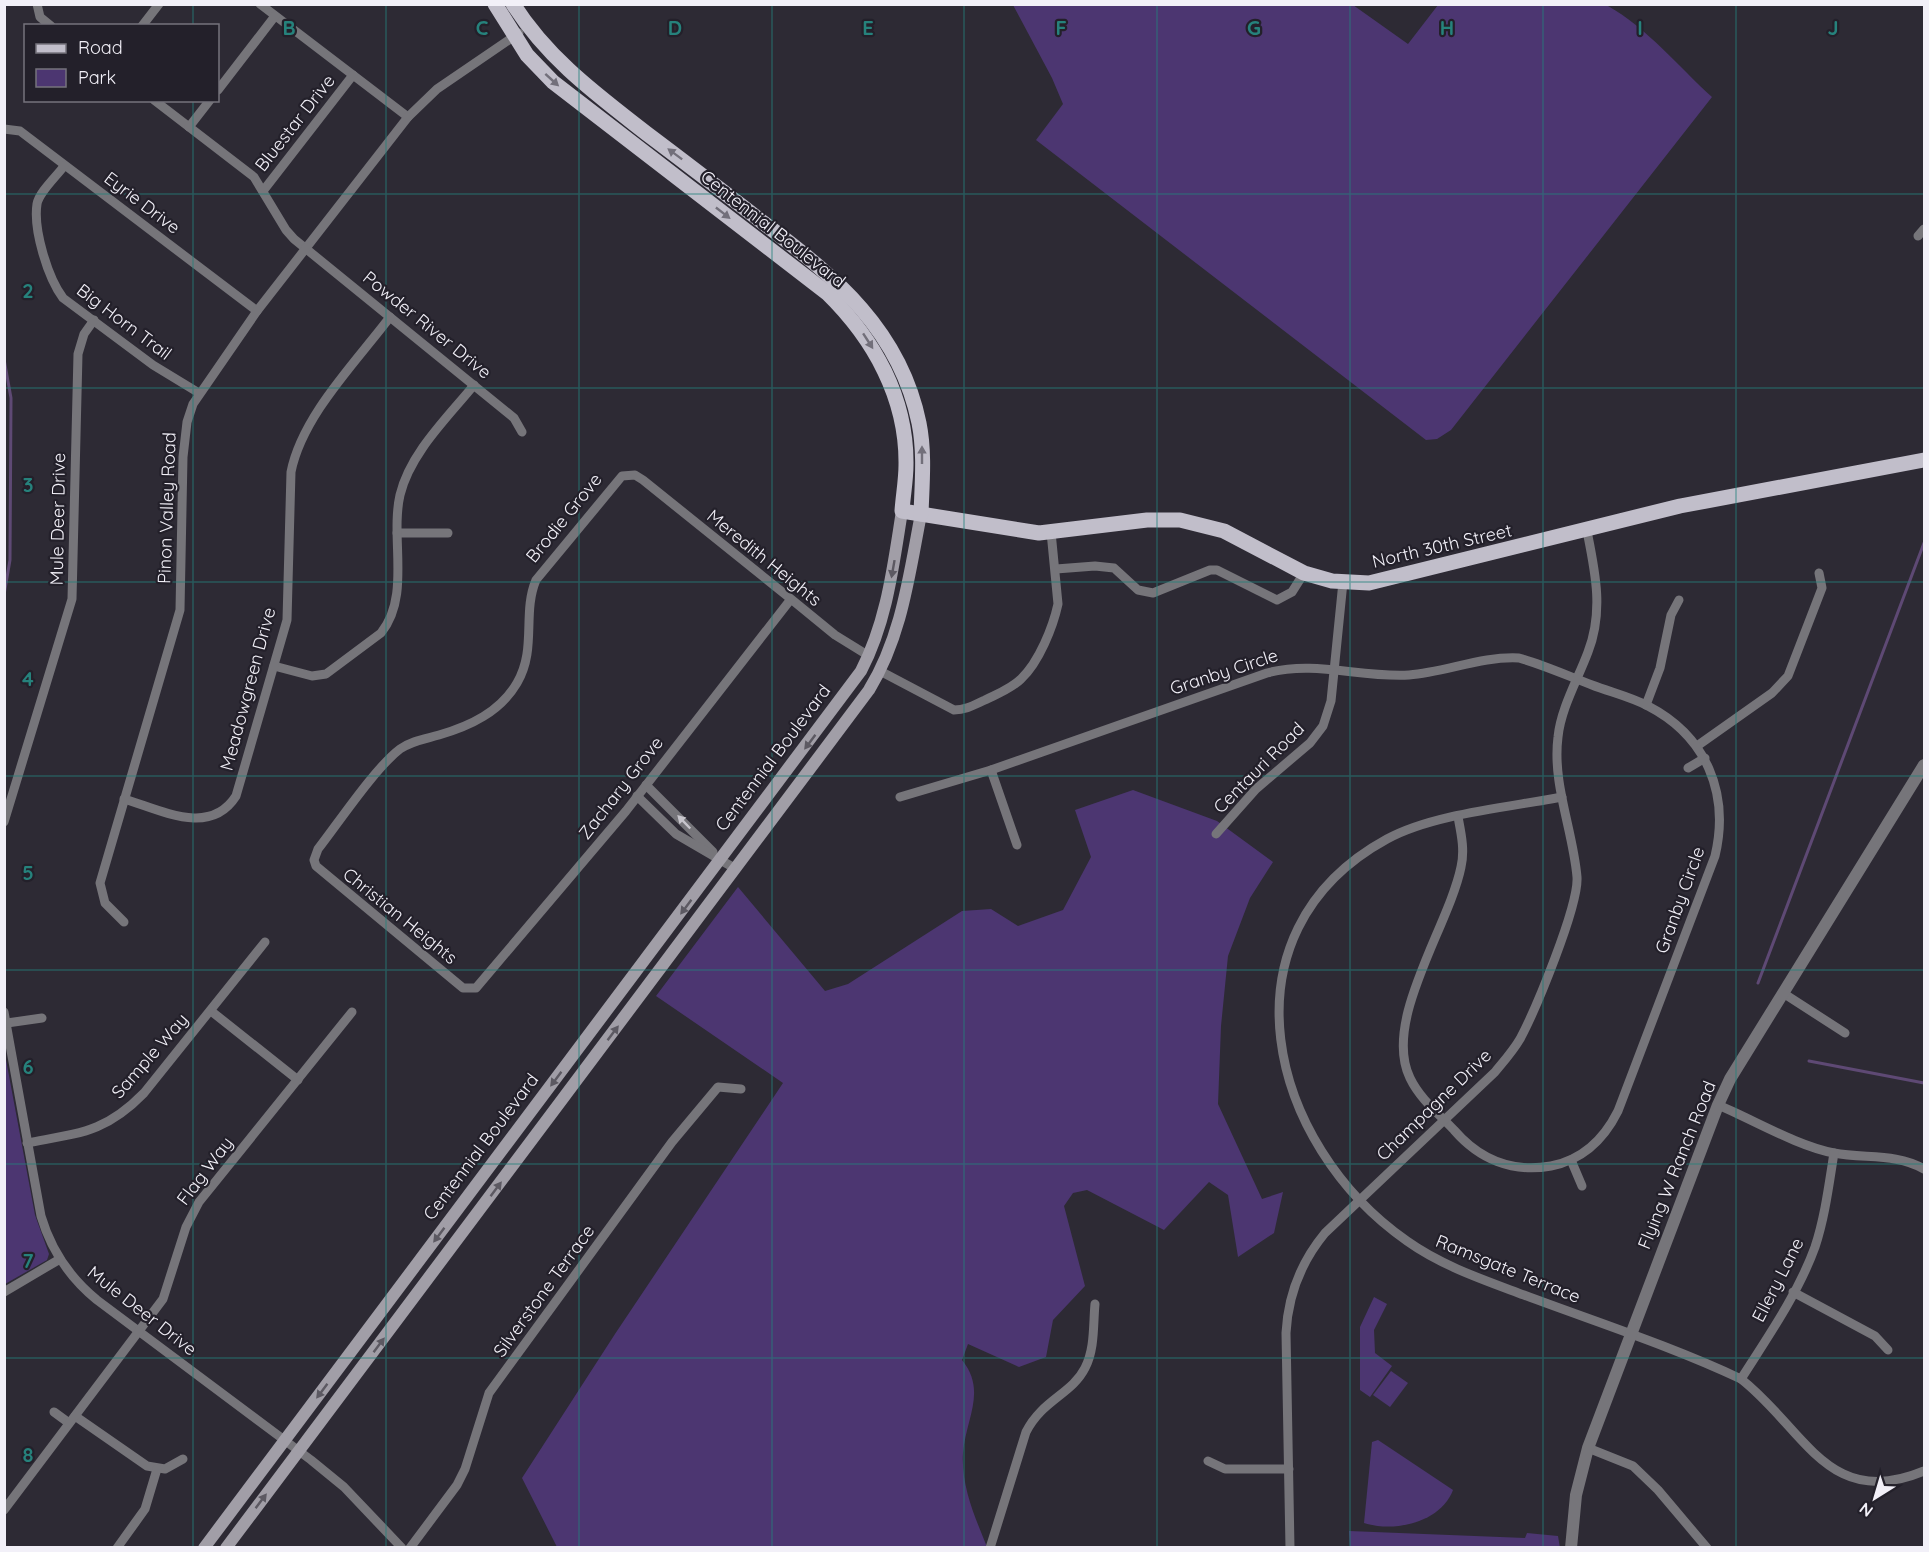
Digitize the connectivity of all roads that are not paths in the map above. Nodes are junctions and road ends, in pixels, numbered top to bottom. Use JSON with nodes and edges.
{"nodes":[{"id":1,"x":37,"y":4,"type":"edge"},
{"id":2,"x":159,"y":4,"type":"edge"},
{"id":3,"x":260,"y":4,"type":"edge"},
{"id":4,"x":495,"y":4,"type":"edge"},
{"id":5,"x":513,"y":4,"type":"edge"},
{"id":6,"x":274,"y":16,"type":"junction"},
{"id":7,"x":49,"y":24,"type":"edge"},
{"id":8,"x":144,"y":24,"type":"edge"},
{"id":9,"x":528,"y":28,"type":"junction"},
{"id":10,"x":514,"y":36,"type":"junction"},
{"id":11,"x":353,"y":75,"type":"junction"},
{"id":12,"x":219,"y":89,"type":"edge"},
{"id":13,"x":157,"y":102,"type":"edge"},
{"id":14,"x":208,"y":102,"type":"edge"},
{"id":15,"x":408,"y":117,"type":"junction"},
{"id":16,"x":189,"y":127,"type":"junction"},
{"id":17,"x":4,"y":129,"type":"edge"},
{"id":18,"x":64,"y":166,"type":"junction"},
{"id":19,"x":264,"y":191,"type":"junction"},
{"id":20,"x":305,"y":248,"type":"junction"},
{"id":21,"x":257,"y":310,"type":"junction"},
{"id":22,"x":390,"y":317,"type":"junction"},
{"id":23,"x":94,"y":320,"type":"junction"},
{"id":24,"x":474,"y":385,"type":"junction"},
{"id":25,"x":199,"y":393,"type":"junction"},
{"id":26,"x":522,"y":432,"type":"dead end"},
{"id":27,"x":1924,"y":460,"type":"edge"},
{"id":28,"x":643,"y":480,"type":"joint"},
{"id":29,"x":902,"y":511,"type":"junction"},
{"id":30,"x":921,"y":514,"type":"junction"},
{"id":31,"x":1587,"y":531,"type":"junction"},
{"id":32,"x":1051,"y":532,"type":"junction"},
{"id":33,"x":397,"y":533,"type":"junction"},
{"id":34,"x":448,"y":533,"type":"dead end"},
{"id":35,"x":1056,"y":570,"type":"junction"},
{"id":36,"x":1304,"y":573,"type":"junction"},
{"id":37,"x":1819,"y":573,"type":"dead end"},
{"id":38,"x":1343,"y":582,"type":"junction"},
{"id":39,"x":791,"y":599,"type":"junction"},
{"id":40,"x":1679,"y":600,"type":"dead end"},
{"id":41,"x":869,"y":656,"type":"junction"},
{"id":42,"x":274,"y":666,"type":"junction"},
{"id":43,"x":1335,"y":668,"type":"junction"},
{"id":44,"x":880,"y":671,"type":"junction"},
{"id":45,"x":1577,"y":680,"type":"junction"},
{"id":46,"x":1646,"y":705,"type":"junction"},
{"id":47,"x":1698,"y":746,"type":"junction"},
{"id":48,"x":1705,"y":758,"type":"junction"},
{"id":49,"x":1924,"y":765,"type":"edge"},
{"id":50,"x":1688,"y":768,"type":"dead end"},
{"id":51,"x":991,"y":770,"type":"junction"},
{"id":52,"x":646,"y":785,"type":"junction"},
{"id":53,"x":637,"y":796,"type":"junction"},
{"id":54,"x":900,"y":797,"type":"dead end"},
{"id":55,"x":1562,"y":797,"type":"junction"},
{"id":56,"x":124,"y":799,"type":"junction"},
{"id":57,"x":1458,"y":817,"type":"junction"},
{"id":58,"x":4,"y":822,"type":"edge"},
{"id":59,"x":1216,"y":834,"type":"dead end"},
{"id":60,"x":1017,"y":845,"type":"dead end"},
{"id":61,"x":314,"y":860,"type":"joint"},
{"id":62,"x":721,"y":860,"type":"junction"},
{"id":63,"x":736,"y":869,"type":"junction"},
{"id":64,"x":124,"y":922,"type":"dead end"},
{"id":65,"x":266,"y":942,"type":"dead end"},
{"id":66,"x":471,"y":990,"type":"joint"},
{"id":67,"x":1784,"y":993,"type":"junction"},
{"id":68,"x":211,"y":1011,"type":"junction"},
{"id":69,"x":4,"y":1012,"type":"edge"},
{"id":70,"x":352,"y":1012,"type":"dead end"},
{"id":71,"x":42,"y":1018,"type":"dead end"},
{"id":72,"x":7,"y":1023,"type":"junction"},
{"id":73,"x":1845,"y":1033,"type":"dead end"},
{"id":74,"x":298,"y":1080,"type":"junction"},
{"id":75,"x":741,"y":1089,"type":"dead end"},
{"id":76,"x":1718,"y":1105,"type":"junction"},
{"id":77,"x":1444,"y":1119,"type":"junction"},
{"id":78,"x":27,"y":1143,"type":"junction"},
{"id":79,"x":1834,"y":1153,"type":"junction"},
{"id":80,"x":1571,"y":1160,"type":"junction"},
{"id":81,"x":1924,"y":1170,"type":"edge"},
{"id":82,"x":1582,"y":1186,"type":"dead end"},
{"id":83,"x":1359,"y":1200,"type":"junction"},
{"id":84,"x":176,"y":1224,"type":"dead end"},
{"id":85,"x":186,"y":1227,"type":"junction"},
{"id":86,"x":60,"y":1259,"type":"junction"},
{"id":87,"x":4,"y":1292,"type":"edge"},
{"id":88,"x":1793,"y":1292,"type":"junction"},
{"id":89,"x":1095,"y":1304,"type":"dead end"},
{"id":90,"x":139,"y":1331,"type":"junction"},
{"id":91,"x":1630,"y":1335,"type":"junction"},
{"id":92,"x":1888,"y":1350,"type":"dead end"},
{"id":93,"x":1741,"y":1379,"type":"junction"},
{"id":94,"x":54,"y":1412,"type":"dead end"},
{"id":95,"x":72,"y":1420,"type":"junction"},
{"id":96,"x":284,"y":1441,"type":"junction"},
{"id":97,"x":1588,"y":1448,"type":"junction"},
{"id":98,"x":299,"y":1451,"type":"junction"},
{"id":99,"x":183,"y":1459,"type":"dead end"},
{"id":100,"x":1208,"y":1461,"type":"dead end"},
{"id":101,"x":157,"y":1469,"type":"junction"},
{"id":102,"x":1289,"y":1469,"type":"junction"},
{"id":103,"x":1924,"y":1471,"type":"edge"},
{"id":104,"x":4,"y":1510,"type":"edge"},
{"id":105,"x":117,"y":1548,"type":"edge"},
{"id":106,"x":204,"y":1548,"type":"edge"},
{"id":107,"x":226,"y":1548,"type":"edge"},
{"id":108,"x":402,"y":1548,"type":"edge"},
{"id":109,"x":410,"y":1548,"type":"edge"},
{"id":110,"x":990,"y":1548,"type":"edge"},
{"id":111,"x":1290,"y":1548,"type":"edge"},
{"id":112,"x":1571,"y":1548,"type":"edge"},
{"id":113,"x":1707,"y":1548,"type":"edge"}],
"edges":[{"from":1,"to":7,"type":"street"},
{"from":2,"to":8,"type":"street"},
{"from":3,"to":6,"type":"street"},
{"from":4,"to":10,"type":"main road","name":"Centennial Boulevard"},
{"from":5,"to":9,"type":"main road","name":"Centennial Boulevard"},
{"from":6,"to":11,"type":"street"},
{"from":6,"to":12,"type":"street"},
{"from":9,"to":10,"type":"street","name":"Pinon Valley Road"},
{"from":30,"to":9,"type":"main road","name":"Centennial Boulevard","one_way":true},
{"from":10,"to":15,"type":"street","name":"Pinon Valley Road"},
{"from":10,"to":29,"type":"main road","name":"Centennial Boulevard","one_way":true},
{"from":11,"to":15,"type":"street"},
{"from":11,"to":19,"type":"street","name":"Bluestar Drive"},
{"from":13,"to":16,"type":"street","name":"Powder River Drive"},
{"from":14,"to":16,"type":"street"},
{"from":15,"to":20,"type":"street","name":"Pinon Valley Road"},
{"from":16,"to":19,"type":"street","name":"Powder River Drive"},
{"from":17,"to":18,"type":"street","name":"Eyrie Drive"},
{"from":18,"to":21,"type":"street","name":"Eyrie Drive"},
{"from":18,"to":23,"type":"street","name":"Big Horn Trail"},
{"from":19,"to":20,"type":"street","name":"Powder River Drive"},
{"from":20,"to":21,"type":"street","name":"Pinon Valley Road"},
{"from":20,"to":22,"type":"street","name":"Powder River Drive"},
{"from":21,"to":25,"type":"street","name":"Pinon Valley Road"},
{"from":22,"to":24,"type":"street","name":"Powder River Drive"},
{"from":22,"to":42,"type":"street","name":"Meadowgreen Drive"},
{"from":23,"to":25,"type":"street","name":"Big Horn Trail"},
{"from":23,"to":58,"type":"street","name":"Mule Deer Drive"},
{"from":24,"to":26,"type":"street","name":"Powder River Drive"},
{"from":24,"to":33,"type":"street"},
{"from":25,"to":56,"type":"street","name":"Pinon Valley Road"},
{"from":27,"to":31,"type":"main road","name":"North 30th Street"},
{"from":28,"to":39,"type":"street","name":"Meredith Heights"},
{"from":28,"to":61,"type":"street","name":"Brodie Grove"},
{"from":29,"to":30,"type":"main road","name":"North 30th Street"},
{"from":29,"to":41,"type":"main road","name":"Centennial Boulevard","one_way":true},
{"from":30,"to":32,"type":"main road","name":"North 30th Street"},
{"from":30,"to":44,"type":"main road","name":"Centennial Boulevard"},
{"from":31,"to":38,"type":"main road","name":"North 30th Street"},
{"from":31,"to":45,"type":"street","name":"Champagne Drive"},
{"from":32,"to":35,"type":"street"},
{"from":32,"to":36,"type":"main road","name":"North 30th Street"},
{"from":33,"to":34,"type":"street"},
{"from":33,"to":42,"type":"street"},
{"from":35,"to":36,"type":"street"},
{"from":35,"to":44,"type":"street"},
{"from":36,"to":38,"type":"main road","name":"North 30th Street"},
{"from":37,"to":47,"type":"street"},
{"from":38,"to":43,"type":"street","name":"Centauri Road"},
{"from":39,"to":41,"type":"street","name":"Meredith Heights"},
{"from":39,"to":52,"type":"street","name":"Zachary Grove"},
{"from":40,"to":46,"type":"street"},
{"from":41,"to":62,"type":"main road","name":"Centennial Boulevard","one_way":true},
{"from":42,"to":56,"type":"street","name":"Meadowgreen Drive"},
{"from":43,"to":45,"type":"street","name":"Granby Circle"},
{"from":43,"to":51,"type":"street","name":"Granby Circle"},
{"from":43,"to":59,"type":"street","name":"Centauri Road"},
{"from":44,"to":63,"type":"main road","name":"Centennial Boulevard"},
{"from":45,"to":46,"type":"street","name":"Granby Circle"},
{"from":45,"to":55,"type":"street","name":"Champagne Drive"},
{"from":46,"to":47,"type":"street","name":"Granby Circle"},
{"from":47,"to":48,"type":"street","name":"Granby Circle"},
{"from":48,"to":50,"type":"street"},
{"from":48,"to":80,"type":"street","name":"Granby Circle"},
{"from":49,"to":67,"type":"street","name":"Flying W Ranch Road"},
{"from":51,"to":54,"type":"street","name":"Granby Circle"},
{"from":51,"to":60,"type":"street"},
{"from":52,"to":53,"type":"street","name":"Zachary Grove"},
{"from":62,"to":52,"type":"street","one_way":true},
{"from":53,"to":62,"type":"street"},
{"from":53,"to":66,"type":"street","name":"Zachary Grove"},
{"from":55,"to":57,"type":"street","name":"Ramsgate Terrace"},
{"from":55,"to":77,"type":"street","name":"Champagne Drive"},
{"from":56,"to":64,"type":"street","name":"Pinon Valley Road"},
{"from":57,"to":77,"type":"street","name":"Granby Circle"},
{"from":57,"to":83,"type":"street","name":"Ramsgate Terrace"},
{"from":61,"to":66,"type":"street","name":"Christian Heights"},
{"from":62,"to":63,"type":"street"},
{"from":62,"to":96,"type":"main road","name":"Centennial Boulevard","one_way":true},
{"from":98,"to":63,"type":"main road","name":"Centennial Boulevard","one_way":true},
{"from":65,"to":68,"type":"street","name":"Sample Way"},
{"from":67,"to":73,"type":"street"},
{"from":67,"to":76,"type":"street","name":"Flying W Ranch Road"},
{"from":68,"to":74,"type":"street"},
{"from":68,"to":78,"type":"street","name":"Sample Way"},
{"from":69,"to":72,"type":"street","name":"Mule Deer Drive"},
{"from":70,"to":74,"type":"street","name":"Flag Way"},
{"from":71,"to":72,"type":"street"},
{"from":72,"to":78,"type":"street","name":"Mule Deer Drive"},
{"from":74,"to":85,"type":"street","name":"Flag Way"},
{"from":75,"to":109,"type":"street","name":"Silverstone Terrace"},
{"from":76,"to":79,"type":"street"},
{"from":76,"to":91,"type":"street","name":"Flying W Ranch Road"},
{"from":77,"to":80,"type":"street","name":"Granby Circle"},
{"from":77,"to":83,"type":"street","name":"Champagne Drive"},
{"from":78,"to":86,"type":"street","name":"Mule Deer Drive"},
{"from":79,"to":81,"type":"street"},
{"from":79,"to":88,"type":"street","name":"Ellery Lane"},
{"from":80,"to":82,"type":"street"},
{"from":83,"to":91,"type":"street","name":"Ramsgate Terrace"},
{"from":83,"to":102,"type":"street","name":"Champagne Drive"},
{"from":84,"to":85,"type":"street"},
{"from":85,"to":90,"type":"street","name":"Flag Way"},
{"from":86,"to":87,"type":"street"},
{"from":86,"to":90,"type":"street","name":"Mule Deer Drive"},
{"from":88,"to":92,"type":"street"},
{"from":88,"to":93,"type":"street","name":"Ellery Lane"},
{"from":89,"to":110,"type":"street"},
{"from":90,"to":95,"type":"street","name":"Flag Way"},
{"from":90,"to":96,"type":"street","name":"Mule Deer Drive"},
{"from":91,"to":93,"type":"street","name":"Ramsgate Terrace"},
{"from":91,"to":97,"type":"street","name":"Flying W Ranch Road"},
{"from":93,"to":103,"type":"street","name":"Ramsgate Terrace"},
{"from":94,"to":95,"type":"street"},
{"from":95,"to":101,"type":"street"},
{"from":95,"to":104,"type":"street","name":"Flag Way"},
{"from":96,"to":98,"type":"street","name":"Mule Deer Drive"},
{"from":96,"to":106,"type":"main road","name":"Centennial Boulevard"},
{"from":97,"to":112,"type":"street","name":"Flying W Ranch Road"},
{"from":97,"to":113,"type":"street"},
{"from":107,"to":98,"type":"main road","name":"Centennial Boulevard","one_way":true},
{"from":98,"to":108,"type":"street","name":"Mule Deer Drive"},
{"from":99,"to":101,"type":"street"},
{"from":100,"to":102,"type":"street"},
{"from":101,"to":105,"type":"street"},
{"from":102,"to":111,"type":"street","name":"Champagne Drive"}]}
